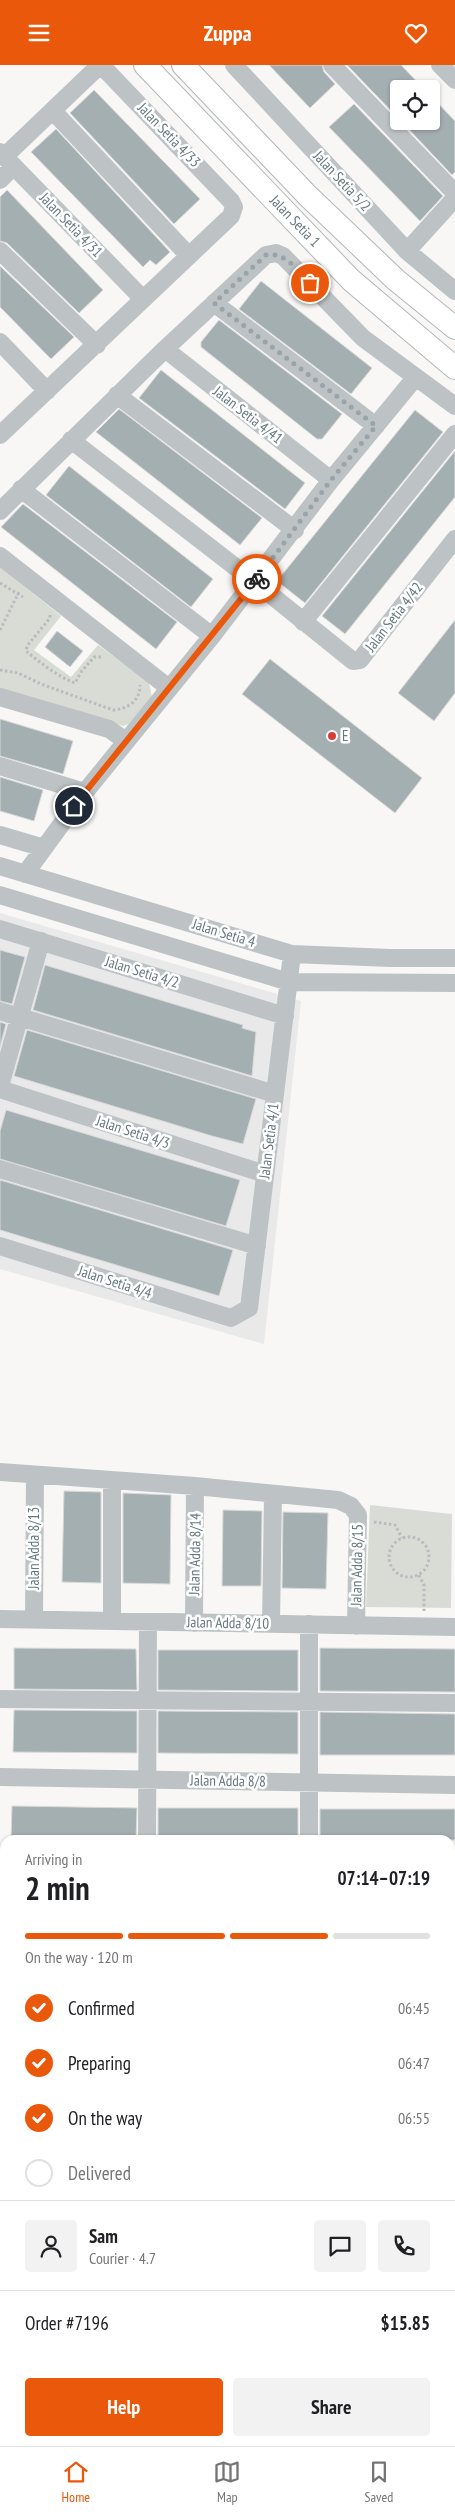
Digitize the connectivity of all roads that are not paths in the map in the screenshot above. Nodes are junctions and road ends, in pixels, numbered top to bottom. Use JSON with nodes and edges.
{"nodes":[{"id":1,"x":100,"y":65,"type":"edge"},
{"id":2,"x":145,"y":65,"type":"edge"},
{"id":3,"x":183,"y":65,"type":"edge"},
{"id":4,"x":234,"y":65,"type":"edge"},
{"id":5,"x":332,"y":65,"type":"edge"},
{"id":6,"x":440,"y":65,"type":"edge"},
{"id":7,"x":455,"y":80,"type":"edge"},
{"id":8,"x":52,"y":111,"type":"junction"},
{"id":9,"x":6,"y":158,"type":"edge"},
{"id":10,"x":0,"y":180,"type":"edge"},
{"id":11,"x":455,"y":193,"type":"edge"},
{"id":12,"x":455,"y":198,"type":"edge"},
{"id":13,"x":0,"y":251,"type":"edge"},
{"id":14,"x":407,"y":251,"type":"junction"},
{"id":15,"x":189,"y":255,"type":"junction"},
{"id":16,"x":455,"y":291,"type":"edge"},
{"id":17,"x":142,"y":299,"type":"junction"},
{"id":18,"x":214,"y":303,"type":"junction"},
{"id":19,"x":455,"y":328,"type":"edge"},
{"id":20,"x":0,"y":342,"type":"edge"},
{"id":21,"x":97,"y":345,"type":"junction"},
{"id":22,"x":164,"y":349,"type":"junction"},
{"id":23,"x":433,"y":350,"type":"junction"},
{"id":24,"x":455,"y":361,"type":"edge"},
{"id":25,"x":455,"y":368,"type":"edge"},
{"id":26,"x":415,"y":378,"type":"junction"},
{"id":27,"x":47,"y":391,"type":"junction"},
{"id":28,"x":117,"y":395,"type":"junction"},
{"id":29,"x":455,"y":406,"type":"edge"},
{"id":30,"x":376,"y":426,"type":"junction"},
{"id":31,"x":455,"y":434,"type":"edge"},
{"id":32,"x":0,"y":435,"type":"edge"},
{"id":33,"x":71,"y":440,"type":"junction"},
{"id":34,"x":331,"y":480,"type":"junction"},
{"id":35,"x":21,"y":489,"type":"junction"},
{"id":36,"x":0,"y":511,"type":"edge"},
{"id":37,"x":296,"y":530,"type":"junction"},
{"id":38,"x":455,"y":539,"type":"edge"},
{"id":39,"x":0,"y":556,"type":"edge"},
{"id":40,"x":255,"y":582,"type":"junction"},
{"id":41,"x":303,"y":622,"type":"junction"},
{"id":42,"x":212,"y":636,"type":"junction"},
{"id":43,"x":169,"y":688,"type":"junction"},
{"id":44,"x":0,"y":697,"type":"edge"},
{"id":45,"x":126,"y":741,"type":"junction"},
{"id":46,"x":0,"y":766,"type":"edge"},
{"id":47,"x":84,"y":792,"type":"junction"},
{"id":48,"x":0,"y":835,"type":"edge"},
{"id":49,"x":44,"y":848,"type":"junction"},
{"id":50,"x":0,"y":866,"type":"edge"},
{"id":51,"x":25,"y":874,"type":"junction"},
{"id":52,"x":0,"y":895,"type":"edge"},
{"id":53,"x":0,"y":929,"type":"edge"},
{"id":54,"x":41,"y":941,"type":"junction"},
{"id":55,"x":292,"y":954,"type":"junction"},
{"id":56,"x":455,"y":958,"type":"edge"},
{"id":57,"x":289,"y":982,"type":"junction"},
{"id":58,"x":455,"y":983,"type":"edge"},
{"id":59,"x":0,"y":1011,"type":"edge"},
{"id":60,"x":284,"y":1016,"type":"junction"},
{"id":61,"x":21,"y":1017,"type":"junction"},
{"id":62,"x":0,"y":1088,"type":"edge"},
{"id":63,"x":275,"y":1094,"type":"junction"},
{"id":64,"x":0,"y":1169,"type":"edge"},
{"id":65,"x":266,"y":1174,"type":"junction"},
{"id":66,"x":0,"y":1245,"type":"edge"},
{"id":67,"x":257,"y":1245,"type":"junction"},
{"id":68,"x":231,"y":1318,"type":"joint"},
{"id":69,"x":0,"y":1472,"type":"edge"},
{"id":70,"x":34,"y":1475,"type":"junction"},
{"id":71,"x":112,"y":1481,"type":"junction"},
{"id":72,"x":195,"y":1486,"type":"junction"},
{"id":73,"x":273,"y":1495,"type":"junction"},
{"id":74,"x":0,"y":1619,"type":"edge"},
{"id":75,"x":34,"y":1620,"type":"junction"},
{"id":76,"x":112,"y":1621,"type":"junction"},
{"id":77,"x":148,"y":1622,"type":"junction"},
{"id":78,"x":194,"y":1623,"type":"junction"},
{"id":79,"x":271,"y":1624,"type":"junction"},
{"id":80,"x":309,"y":1624,"type":"junction"},
{"id":81,"x":356,"y":1626,"type":"junction"},
{"id":82,"x":455,"y":1627,"type":"edge"},
{"id":83,"x":0,"y":1699,"type":"edge"},
{"id":84,"x":147,"y":1700,"type":"junction"},
{"id":85,"x":309,"y":1702,"type":"junction"},
{"id":86,"x":455,"y":1703,"type":"edge"},
{"id":87,"x":0,"y":1777,"type":"edge"},
{"id":88,"x":147,"y":1779,"type":"junction"},
{"id":89,"x":309,"y":1782,"type":"junction"},
{"id":90,"x":455,"y":1785,"type":"edge"},
{"id":91,"x":147,"y":1835,"type":"edge"},
{"id":92,"x":309,"y":1835,"type":"edge"}],
"edges":[{"from":1,"to":8,"type":"street","name":"Jalan Setia 4/33"},
{"from":1,"to":15,"type":"street","name":"Jalan Setia 4/33"},
{"from":2,"to":23,"type":"main road","name":"Jalan Setia 1"},
{"from":3,"to":19,"type":"main road","name":"Jalan Setia 1"},
{"from":4,"to":14,"type":"street","name":"Jalan Setia 5/2"},
{"from":5,"to":11,"type":"street"},
{"from":6,"to":7,"type":"street"},
{"from":8,"to":9,"type":"street","name":"Jalan Setia 4/33"},
{"from":8,"to":15,"type":"street"},
{"from":9,"to":10,"type":"street","name":"Jalan Setia 4/33"},
{"from":9,"to":17,"type":"street","name":"Jalan Setia 4/31"},
{"from":12,"to":14,"type":"street"},
{"from":13,"to":21,"type":"street"},
{"from":14,"to":16,"type":"street","name":"Jalan Setia 5/2"},
{"from":15,"to":17,"type":"street"},
{"from":17,"to":21,"type":"street"},
{"from":18,"to":22,"type":"street"},
{"from":18,"to":26,"type":"street"},
{"from":18,"to":30,"type":"street"},
{"from":20,"to":27,"type":"street"},
{"from":21,"to":27,"type":"street"},
{"from":22,"to":28,"type":"street"},
{"from":22,"to":34,"type":"street","name":"Jalan Setia 4/41"},
{"from":23,"to":24,"type":"main road"},
{"from":23,"to":25,"type":"main road","name":"Jalan Setia 1"},
{"from":26,"to":29,"type":"street"},
{"from":26,"to":30,"type":"street"},
{"from":27,"to":32,"type":"street"},
{"from":28,"to":33,"type":"street"},
{"from":28,"to":37,"type":"street"},
{"from":30,"to":34,"type":"street"},
{"from":31,"to":41,"type":"street"},
{"from":33,"to":35,"type":"street"},
{"from":33,"to":40,"type":"street","name":"Jalan Setia 4/42"},
{"from":34,"to":37,"type":"street"},
{"from":35,"to":36,"type":"street"},
{"from":35,"to":42,"type":"street"},
{"from":37,"to":40,"type":"street"},
{"from":38,"to":41,"type":"street","name":"Jalan Setia 4/42"},
{"from":39,"to":43,"type":"street"},
{"from":40,"to":41,"type":"street","name":"Jalan Setia 4/42"},
{"from":40,"to":42,"type":"street"},
{"from":42,"to":43,"type":"street"},
{"from":43,"to":45,"type":"street"},
{"from":44,"to":45,"type":"street"},
{"from":45,"to":47,"type":"street"},
{"from":46,"to":47,"type":"street"},
{"from":47,"to":49,"type":"street"},
{"from":48,"to":49,"type":"street"},
{"from":49,"to":51,"type":"street"},
{"from":50,"to":51,"type":"street","name":"Jalan Setia 4"},
{"from":51,"to":55,"type":"street","name":"Jalan Setia 4"},
{"from":52,"to":57,"type":"street","name":"Jalan Setia 4"},
{"from":53,"to":54,"type":"street","name":"Jalan Setia 4/2"},
{"from":54,"to":60,"type":"street","name":"Jalan Setia 4/2"},
{"from":54,"to":61,"type":"street"},
{"from":55,"to":56,"type":"street","name":"Jalan Setia 4"},
{"from":55,"to":57,"type":"street","name":"Jalan Setia 4/1"},
{"from":57,"to":58,"type":"street","name":"Jalan Setia 4"},
{"from":57,"to":60,"type":"street","name":"Jalan Setia 4/1"},
{"from":59,"to":61,"type":"street"},
{"from":60,"to":63,"type":"street","name":"Jalan Setia 4/1"},
{"from":61,"to":62,"type":"street"},
{"from":61,"to":63,"type":"street"},
{"from":62,"to":65,"type":"street","name":"Jalan Setia 4/3"},
{"from":63,"to":65,"type":"street","name":"Jalan Setia 4/1"},
{"from":64,"to":67,"type":"street"},
{"from":65,"to":67,"type":"street","name":"Jalan Setia 4/1"},
{"from":66,"to":68,"type":"street","name":"Jalan Setia 4/4"},
{"from":67,"to":68,"type":"street","name":"Jalan Setia 4/1"},
{"from":69,"to":70,"type":"street"},
{"from":70,"to":71,"type":"street"},
{"from":70,"to":75,"type":"street","name":"Jalan Adda 8/13"},
{"from":71,"to":72,"type":"street"},
{"from":71,"to":76,"type":"street"},
{"from":72,"to":73,"type":"street"},
{"from":72,"to":78,"type":"street","name":"Jalan Adda 8/14"},
{"from":73,"to":79,"type":"street"},
{"from":73,"to":81,"type":"street","name":"Jalan Adda 8/15"},
{"from":74,"to":75,"type":"street","name":"Jalan Adda 8/10"},
{"from":75,"to":76,"type":"street","name":"Jalan Adda 8/10"},
{"from":76,"to":77,"type":"street","name":"Jalan Adda 8/10"},
{"from":77,"to":78,"type":"street","name":"Jalan Adda 8/10"},
{"from":77,"to":84,"type":"street"},
{"from":78,"to":79,"type":"street","name":"Jalan Adda 8/10"},
{"from":79,"to":80,"type":"street","name":"Jalan Adda 8/10"},
{"from":80,"to":81,"type":"street","name":"Jalan Adda 8/10"},
{"from":80,"to":85,"type":"street"},
{"from":81,"to":82,"type":"street","name":"Jalan Adda 8/10"},
{"from":83,"to":84,"type":"street"},
{"from":84,"to":85,"type":"street"},
{"from":84,"to":88,"type":"street"},
{"from":85,"to":86,"type":"street"},
{"from":85,"to":89,"type":"street"},
{"from":87,"to":88,"type":"street","name":"Jalan Adda 8/8"},
{"from":88,"to":89,"type":"street","name":"Jalan Adda 8/8"},
{"from":88,"to":91,"type":"street"},
{"from":89,"to":90,"type":"street","name":"Jalan Adda 8/8"},
{"from":89,"to":92,"type":"street"}]}
